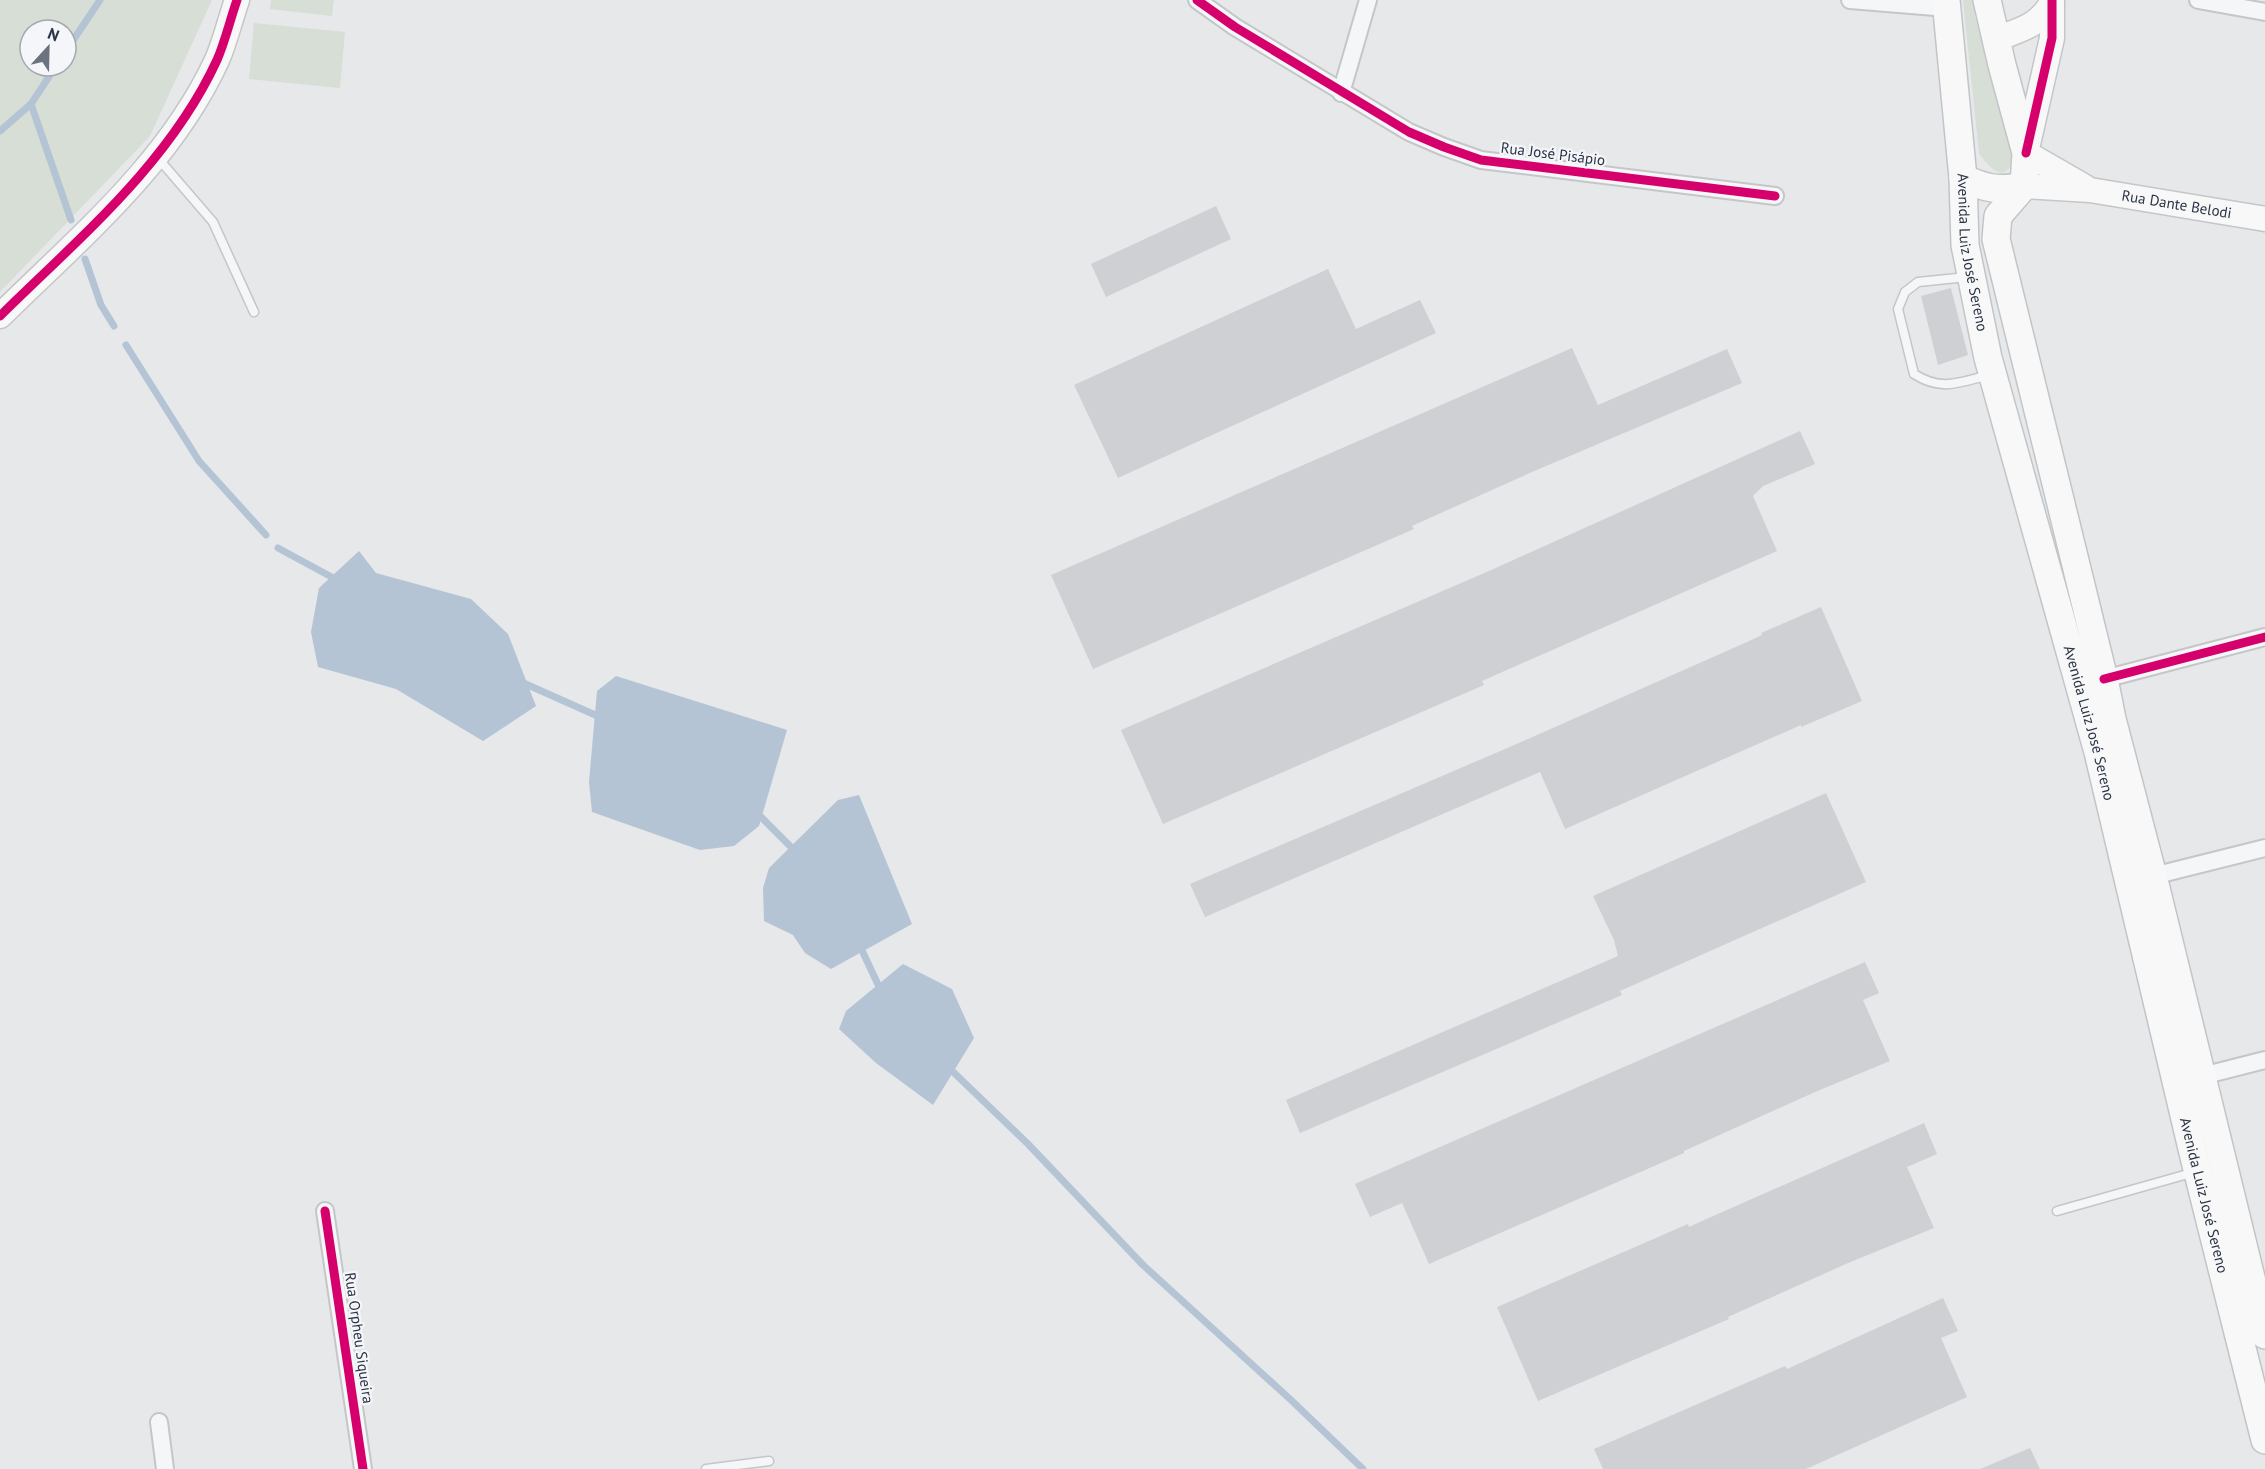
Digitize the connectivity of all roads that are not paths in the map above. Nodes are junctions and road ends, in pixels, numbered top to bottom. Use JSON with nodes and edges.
{"nodes":[{"id":1,"x":237,"y":0,"type":"edge"},
{"id":2,"x":1197,"y":0,"type":"edge"},
{"id":3,"x":1368,"y":0,"type":"edge"},
{"id":4,"x":1850,"y":0,"type":"edge"},
{"id":5,"x":1988,"y":0,"type":"edge"},
{"id":6,"x":2198,"y":0,"type":"edge"},
{"id":7,"x":2052,"y":2,"type":"edge"},
{"id":8,"x":1946,"y":4,"type":"edge"},
{"id":9,"x":2265,"y":12,"type":"edge"},
{"id":10,"x":1997,"y":39,"type":"junction"},
{"id":11,"x":1341,"y":93,"type":"junction"},
{"id":12,"x":2026,"y":153,"type":"junction"},
{"id":13,"x":157,"y":157,"type":"junction"},
{"id":14,"x":1963,"y":178,"type":"junction"},
{"id":15,"x":2024,"y":186,"type":"junction"},
{"id":16,"x":2090,"y":190,"type":"junction"},
{"id":17,"x":1775,"y":196,"type":"dead end"},
{"id":18,"x":2265,"y":219,"type":"edge"},
{"id":19,"x":1971,"y":277,"type":"junction"},
{"id":20,"x":254,"y":312,"type":"dead end"},
{"id":21,"x":0,"y":316,"type":"edge"},
{"id":22,"x":2021,"y":350,"type":"junction"},
{"id":23,"x":1991,"y":366,"type":"junction"},
{"id":24,"x":2265,"y":637,"type":"edge"},
{"id":25,"x":2103,"y":679,"type":"junction"},
{"id":26,"x":2265,"y":848,"type":"edge"},
{"id":27,"x":2153,"y":876,"type":"junction"},
{"id":28,"x":2265,"y":1060,"type":"edge"},
{"id":29,"x":2202,"y":1076,"type":"junction"},
{"id":30,"x":2198,"y":1172,"type":"junction"},
{"id":31,"x":2057,"y":1211,"type":"dead end"},
{"id":32,"x":325,"y":1212,"type":"dead end"},
{"id":33,"x":2258,"y":1274,"type":"edge"},
{"id":34,"x":2265,"y":1335,"type":"edge"},
{"id":35,"x":159,"y":1422,"type":"dead end"},
{"id":36,"x":2265,"y":1440,"type":"edge"},
{"id":37,"x":769,"y":1461,"type":"dead end"},
{"id":38,"x":165,"y":1469,"type":"edge"},
{"id":39,"x":363,"y":1469,"type":"edge"},
{"id":40,"x":706,"y":1469,"type":"edge"}],
"edges":[{"from":1,"to":13,"type":"street"},
{"from":2,"to":11,"type":"street","name":"Rua José Pisápio"},
{"from":3,"to":11,"type":"street"},
{"from":4,"to":8,"type":"street"},
{"from":5,"to":10,"type":"main road"},
{"from":6,"to":9,"type":"street"},
{"from":7,"to":10,"type":"street"},
{"from":7,"to":12,"type":"street"},
{"from":8,"to":14,"type":"main road","name":"Avenida Luiz José Sereno"},
{"from":10,"to":12,"type":"main road"},
{"from":11,"to":17,"type":"street","name":"Rua José Pisápio"},
{"from":12,"to":15,"type":"main road"},
{"from":12,"to":16,"type":"street"},
{"from":13,"to":20,"type":"lane"},
{"from":13,"to":21,"type":"street"},
{"from":14,"to":15,"type":"main road"},
{"from":14,"to":19,"type":"main road","name":"Avenida Luiz José Sereno"},
{"from":15,"to":16,"type":"street"},
{"from":15,"to":22,"type":"main road","name":"Avenida Luiz José Sereno"},
{"from":16,"to":18,"type":"street","name":"Rua Dante Belodi"},
{"from":19,"to":23,"type":"main road","name":"Avenida Luiz José Sereno"},
{"from":19,"to":23,"type":"lane"},
{"from":22,"to":23,"type":"main road"},
{"from":22,"to":25,"type":"main road","name":"Avenida Luiz José Sereno"},
{"from":23,"to":30,"type":"main road","name":"Avenida Luiz José Sereno"},
{"from":24,"to":25,"type":"street"},
{"from":25,"to":27,"type":"main road","name":"Avenida Luiz José Sereno"},
{"from":26,"to":27,"type":"street"},
{"from":27,"to":29,"type":"main road","name":"Avenida Luiz José Sereno"},
{"from":28,"to":29,"type":"street"},
{"from":29,"to":33,"type":"main road","name":"Avenida Luiz José Sereno"},
{"from":30,"to":31,"type":"lane"},
{"from":30,"to":36,"type":"main road","name":"Avenida Luiz José Sereno"},
{"from":32,"to":39,"type":"street","name":"Rua Orpheu Siqueira"},
{"from":33,"to":34,"type":"main road","name":"Avenida Luiz José Sereno"},
{"from":35,"to":38,"type":"street"},
{"from":37,"to":40,"type":"lane"}]}
